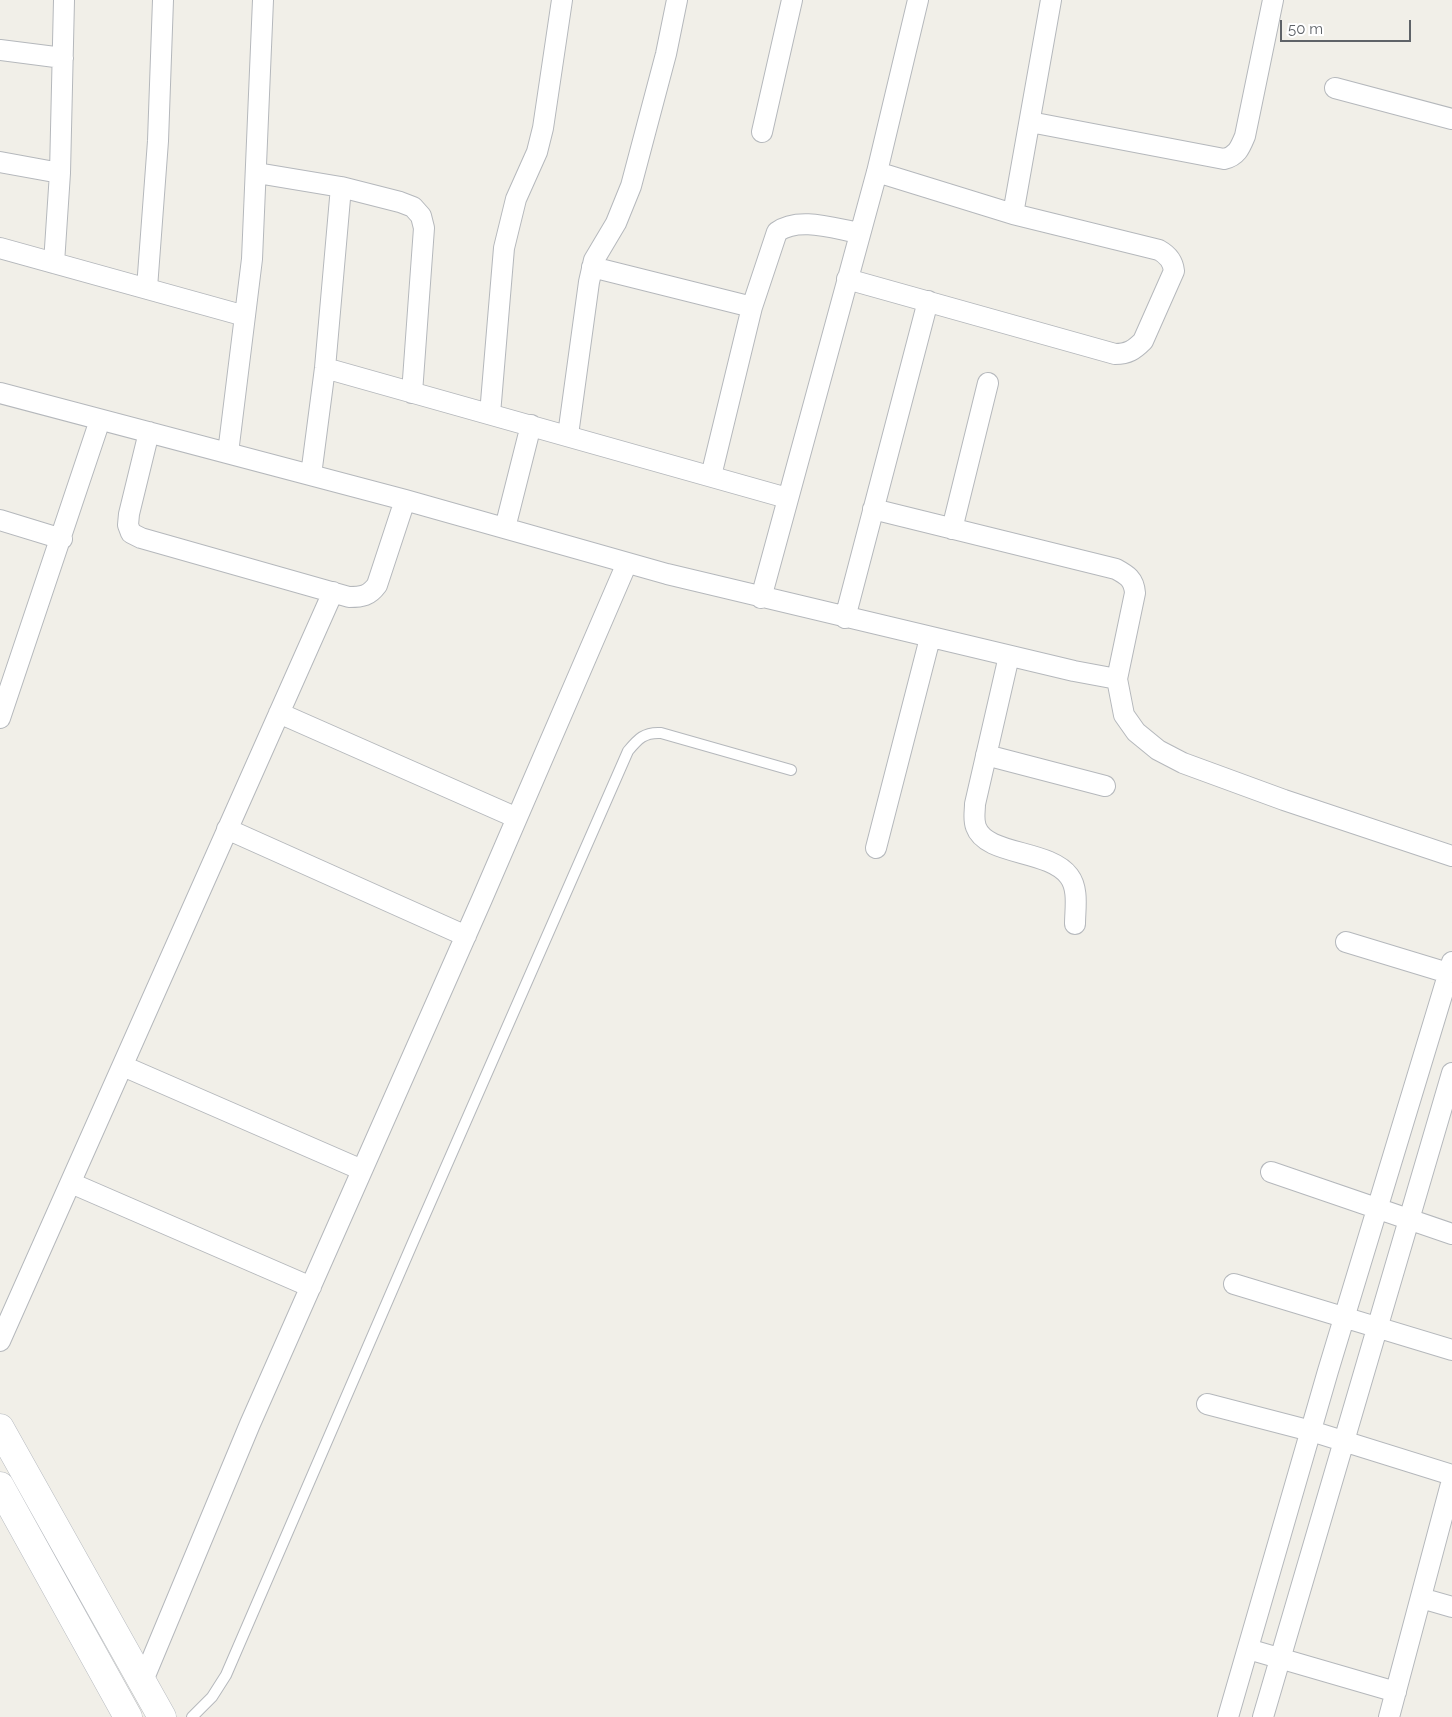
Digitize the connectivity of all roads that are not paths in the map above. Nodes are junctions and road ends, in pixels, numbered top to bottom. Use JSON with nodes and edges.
{"nodes":[{"id":1,"x":64,"y":0,"type":"edge"},
{"id":2,"x":163,"y":0,"type":"edge"},
{"id":3,"x":263,"y":0,"type":"edge"},
{"id":4,"x":562,"y":0,"type":"edge"},
{"id":5,"x":677,"y":0,"type":"edge"},
{"id":6,"x":792,"y":0,"type":"edge"},
{"id":7,"x":918,"y":0,"type":"edge"},
{"id":8,"x":1051,"y":0,"type":"edge"},
{"id":9,"x":1273,"y":0,"type":"edge"},
{"id":10,"x":0,"y":50,"type":"edge"},
{"id":11,"x":63,"y":58,"type":"junction"},
{"id":12,"x":1335,"y":88,"type":"dead end"},
{"id":13,"x":1452,"y":119,"type":"edge"},
{"id":14,"x":1030,"y":122,"type":"junction"},
{"id":15,"x":762,"y":132,"type":"dead end"},
{"id":16,"x":0,"y":162,"type":"edge"},
{"id":17,"x":877,"y":172,"type":"junction"},
{"id":18,"x":60,"y":173,"type":"junction"},
{"id":19,"x":257,"y":173,"type":"junction"},
{"id":20,"x":341,"y":188,"type":"junction"},
{"id":21,"x":1013,"y":214,"type":"junction"},
{"id":22,"x":860,"y":233,"type":"junction"},
{"id":23,"x":0,"y":248,"type":"edge"},
{"id":24,"x":54,"y":263,"type":"junction"},
{"id":25,"x":592,"y":267,"type":"junction"},
{"id":26,"x":847,"y":279,"type":"junction"},
{"id":27,"x":147,"y":288,"type":"junction"},
{"id":28,"x":928,"y":301,"type":"junction"},
{"id":29,"x":752,"y":307,"type":"junction"},
{"id":30,"x":245,"y":316,"type":"junction"},
{"id":31,"x":325,"y":368,"type":"junction"},
{"id":32,"x":988,"y":383,"type":"dead end"},
{"id":33,"x":412,"y":392,"type":"junction"},
{"id":34,"x":0,"y":393,"type":"edge"},
{"id":35,"x":490,"y":414,"type":"junction"},
{"id":36,"x":100,"y":420,"type":"junction"},
{"id":37,"x":531,"y":425,"type":"junction"},
{"id":38,"x":149,"y":432,"type":"junction"},
{"id":39,"x":568,"y":435,"type":"junction"},
{"id":40,"x":228,"y":453,"type":"junction"},
{"id":41,"x":311,"y":475,"type":"junction"},
{"id":42,"x":711,"y":476,"type":"junction"},
{"id":43,"x":787,"y":498,"type":"junction"},
{"id":44,"x":405,"y":500,"type":"junction"},
{"id":45,"x":873,"y":509,"type":"junction"},
{"id":46,"x":0,"y":520,"type":"edge"},
{"id":47,"x":505,"y":528,"type":"junction"},
{"id":48,"x":952,"y":529,"type":"junction"},
{"id":49,"x":62,"y":539,"type":"junction"},
{"id":50,"x":626,"y":563,"type":"junction"},
{"id":51,"x":333,"y":592,"type":"junction"},
{"id":52,"x":761,"y":598,"type":"junction"},
{"id":53,"x":845,"y":618,"type":"junction"},
{"id":54,"x":930,"y":638,"type":"junction"},
{"id":55,"x":1010,"y":656,"type":"junction"},
{"id":56,"x":1117,"y":678,"type":"junction"},
{"id":57,"x":279,"y":713,"type":"junction"},
{"id":58,"x":0,"y":718,"type":"edge"},
{"id":59,"x":986,"y":755,"type":"junction"},
{"id":60,"x":791,"y":770,"type":"dead end"},
{"id":61,"x":1105,"y":786,"type":"dead end"},
{"id":62,"x":517,"y":818,"type":"junction"},
{"id":63,"x":227,"y":829,"type":"junction"},
{"id":64,"x":876,"y":848,"type":"dead end"},
{"id":65,"x":1452,"y":856,"type":"edge"},
{"id":66,"x":1075,"y":924,"type":"dead end"},
{"id":67,"x":466,"y":936,"type":"junction"},
{"id":68,"x":1346,"y":942,"type":"dead end"},
{"id":69,"x":1450,"y":967,"type":"edge"},
{"id":70,"x":123,"y":1066,"type":"junction"},
{"id":71,"x":1452,"y":1073,"type":"edge"},
{"id":72,"x":362,"y":1170,"type":"junction"},
{"id":73,"x":1271,"y":1172,"type":"dead end"},
{"id":74,"x":71,"y":1183,"type":"junction"},
{"id":75,"x":1377,"y":1209,"type":"junction"},
{"id":76,"x":1410,"y":1220,"type":"junction"},
{"id":77,"x":1452,"y":1234,"type":"edge"},
{"id":78,"x":1234,"y":1284,"type":"dead end"},
{"id":79,"x":310,"y":1287,"type":"junction"},
{"id":80,"x":1344,"y":1318,"type":"junction"},
{"id":81,"x":1378,"y":1328,"type":"junction"},
{"id":82,"x":0,"y":1341,"type":"edge"},
{"id":83,"x":1452,"y":1350,"type":"edge"},
{"id":84,"x":1207,"y":1404,"type":"dead end"},
{"id":85,"x":0,"y":1428,"type":"edge"},
{"id":86,"x":1311,"y":1431,"type":"junction"},
{"id":87,"x":1345,"y":1442,"type":"junction"},
{"id":88,"x":1452,"y":1474,"type":"edge"},
{"id":89,"x":1452,"y":1480,"type":"edge"},
{"id":90,"x":0,"y":1486,"type":"edge"},
{"id":91,"x":1421,"y":1598,"type":"junction"},
{"id":92,"x":1452,"y":1607,"type":"edge"},
{"id":93,"x":1248,"y":1649,"type":"junction"},
{"id":94,"x":1281,"y":1659,"type":"junction"},
{"id":95,"x":142,"y":1683,"type":"junction"},
{"id":96,"x":1396,"y":1692,"type":"junction"},
{"id":97,"x":128,"y":1717,"type":"edge"},
{"id":98,"x":162,"y":1717,"type":"edge"},
{"id":99,"x":192,"y":1717,"type":"edge"},
{"id":100,"x":1228,"y":1717,"type":"edge"},
{"id":101,"x":1264,"y":1717,"type":"edge"},
{"id":102,"x":1390,"y":1717,"type":"edge"}],
"edges":[{"from":1,"to":11,"type":"street"},
{"from":2,"to":27,"type":"street"},
{"from":3,"to":19,"type":"street"},
{"from":4,"to":35,"type":"street"},
{"from":5,"to":25,"type":"street"},
{"from":6,"to":15,"type":"street"},
{"from":7,"to":17,"type":"street"},
{"from":8,"to":14,"type":"street"},
{"from":9,"to":14,"type":"street"},
{"from":10,"to":11,"type":"street"},
{"from":11,"to":18,"type":"street"},
{"from":12,"to":13,"type":"street"},
{"from":14,"to":21,"type":"street"},
{"from":16,"to":18,"type":"street"},
{"from":17,"to":21,"type":"street"},
{"from":17,"to":22,"type":"street"},
{"from":18,"to":24,"type":"street"},
{"from":19,"to":20,"type":"street"},
{"from":19,"to":30,"type":"street"},
{"from":20,"to":31,"type":"street"},
{"from":20,"to":33,"type":"street"},
{"from":21,"to":28,"type":"street"},
{"from":22,"to":26,"type":"street"},
{"from":22,"to":29,"type":"street"},
{"from":23,"to":24,"type":"street"},
{"from":24,"to":27,"type":"street"},
{"from":25,"to":29,"type":"street"},
{"from":25,"to":39,"type":"street"},
{"from":26,"to":28,"type":"street"},
{"from":26,"to":43,"type":"street"},
{"from":27,"to":30,"type":"street"},
{"from":28,"to":45,"type":"street"},
{"from":29,"to":42,"type":"street"},
{"from":30,"to":40,"type":"street"},
{"from":31,"to":33,"type":"street"},
{"from":31,"to":41,"type":"street"},
{"from":32,"to":48,"type":"street"},
{"from":33,"to":35,"type":"street"},
{"from":34,"to":36,"type":"street"},
{"from":35,"to":37,"type":"street"},
{"from":36,"to":38,"type":"street"},
{"from":36,"to":49,"type":"street"},
{"from":37,"to":39,"type":"street"},
{"from":37,"to":47,"type":"street"},
{"from":38,"to":40,"type":"street"},
{"from":38,"to":51,"type":"street"},
{"from":39,"to":42,"type":"street"},
{"from":40,"to":41,"type":"street"},
{"from":41,"to":44,"type":"street"},
{"from":42,"to":43,"type":"street"},
{"from":43,"to":52,"type":"street"},
{"from":44,"to":47,"type":"street"},
{"from":44,"to":51,"type":"street"},
{"from":45,"to":48,"type":"street"},
{"from":45,"to":53,"type":"street"},
{"from":46,"to":49,"type":"street"},
{"from":47,"to":50,"type":"street"},
{"from":48,"to":56,"type":"street"},
{"from":49,"to":58,"type":"street"},
{"from":50,"to":52,"type":"street"},
{"from":50,"to":62,"type":"street"},
{"from":51,"to":57,"type":"street"},
{"from":52,"to":53,"type":"street"},
{"from":53,"to":54,"type":"street"},
{"from":54,"to":55,"type":"street"},
{"from":54,"to":64,"type":"street"},
{"from":55,"to":56,"type":"street"},
{"from":55,"to":59,"type":"street"},
{"from":56,"to":65,"type":"street"},
{"from":57,"to":62,"type":"street"},
{"from":57,"to":63,"type":"street"},
{"from":59,"to":61,"type":"street"},
{"from":59,"to":66,"type":"street"},
{"from":60,"to":99,"type":"lane"},
{"from":62,"to":67,"type":"street"},
{"from":63,"to":67,"type":"street"},
{"from":63,"to":70,"type":"street"},
{"from":67,"to":72,"type":"street"},
{"from":68,"to":69,"type":"street"},
{"from":69,"to":75,"type":"street"},
{"from":70,"to":72,"type":"street"},
{"from":70,"to":74,"type":"street"},
{"from":71,"to":76,"type":"street"},
{"from":72,"to":79,"type":"street"},
{"from":73,"to":75,"type":"street"},
{"from":74,"to":79,"type":"street"},
{"from":74,"to":82,"type":"street"},
{"from":75,"to":76,"type":"street"},
{"from":75,"to":80,"type":"street"},
{"from":76,"to":77,"type":"street"},
{"from":76,"to":81,"type":"street"},
{"from":78,"to":80,"type":"street"},
{"from":79,"to":95,"type":"street"},
{"from":80,"to":81,"type":"street"},
{"from":80,"to":86,"type":"street"},
{"from":81,"to":83,"type":"street"},
{"from":81,"to":87,"type":"street"},
{"from":84,"to":86,"type":"street"},
{"from":85,"to":95,"type":"main road"},
{"from":86,"to":87,"type":"street"},
{"from":86,"to":93,"type":"street"},
{"from":87,"to":88,"type":"street"},
{"from":87,"to":94,"type":"street"},
{"from":89,"to":91,"type":"street"},
{"from":90,"to":97,"type":"main road"},
{"from":91,"to":92,"type":"street"},
{"from":91,"to":96,"type":"street"},
{"from":93,"to":94,"type":"street"},
{"from":93,"to":100,"type":"street"},
{"from":94,"to":96,"type":"street"},
{"from":94,"to":101,"type":"street"},
{"from":95,"to":98,"type":"main road"},
{"from":96,"to":102,"type":"street"}]}
